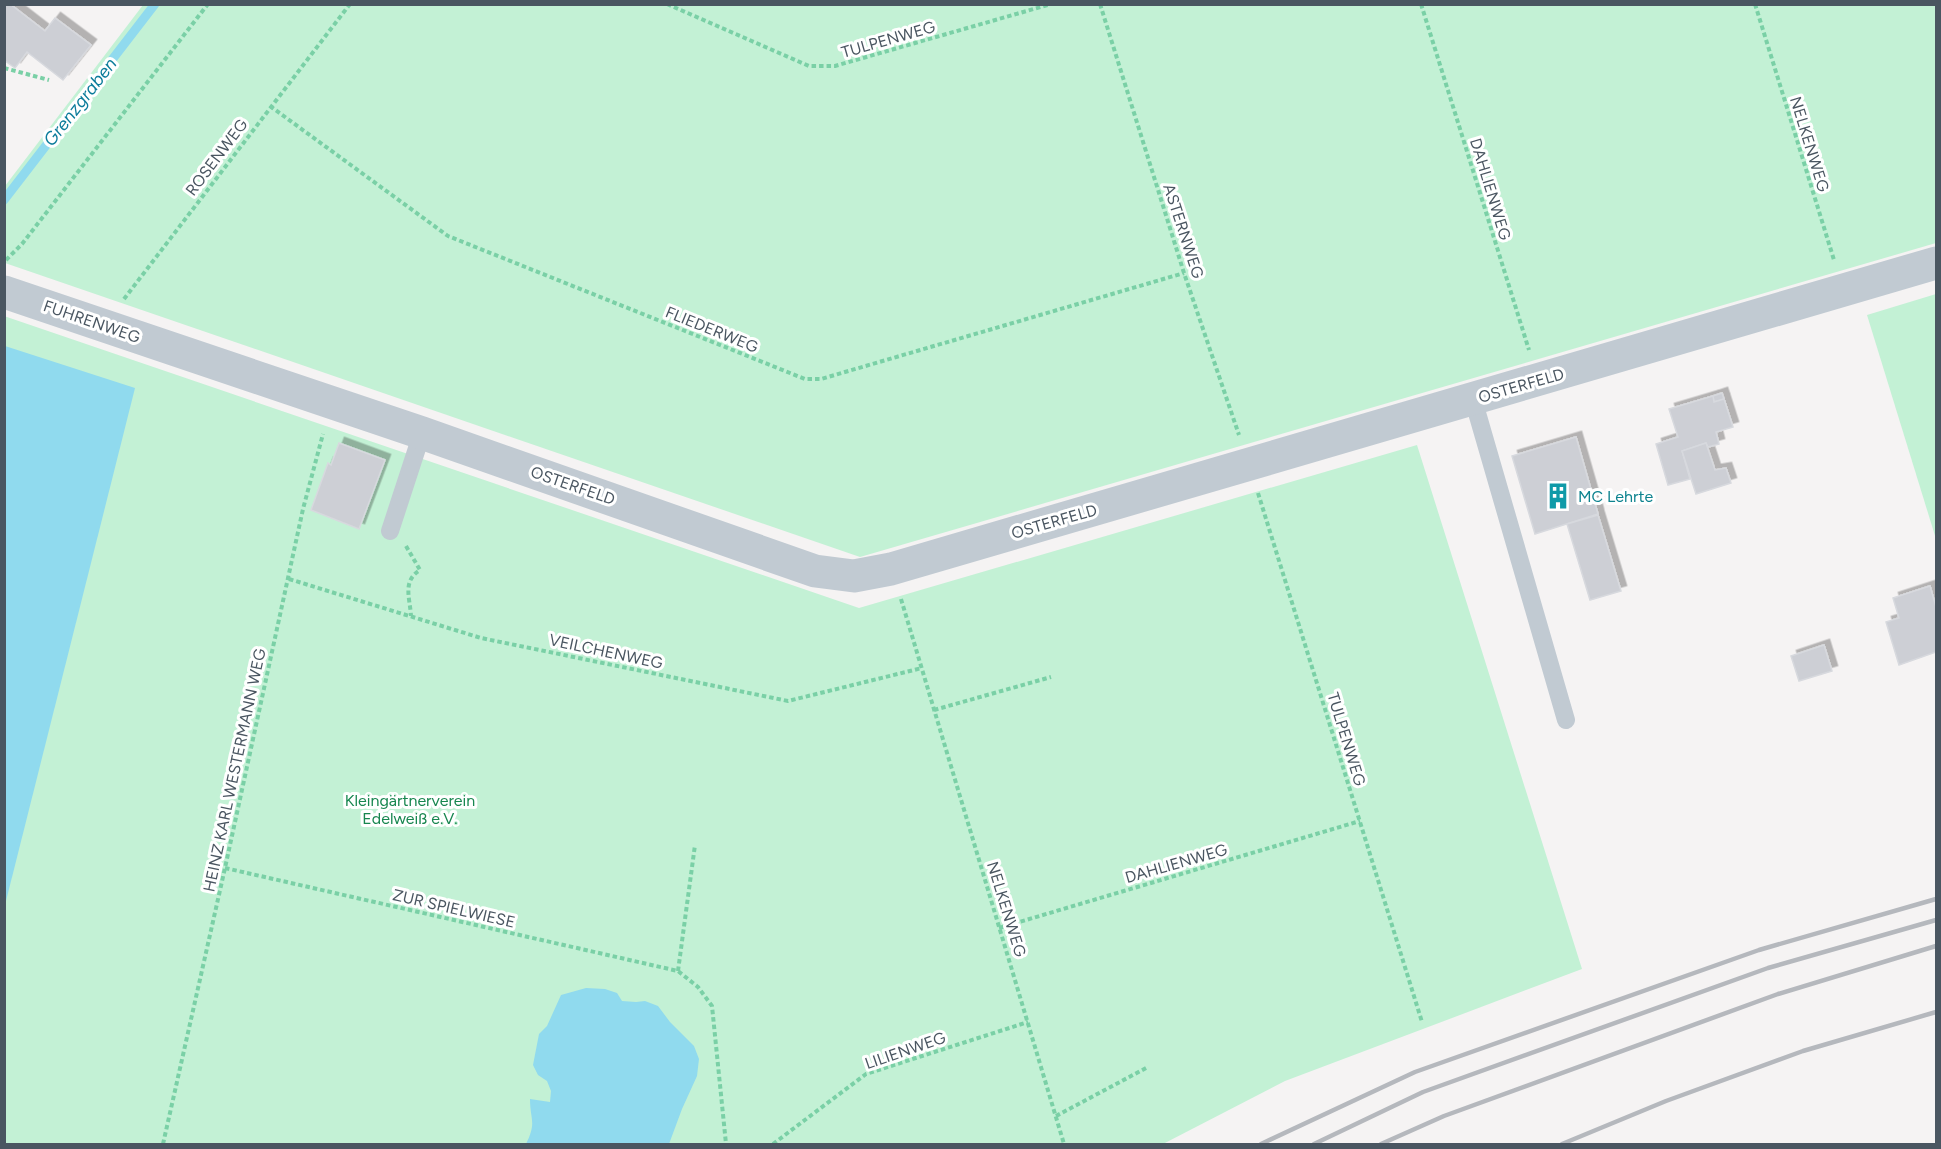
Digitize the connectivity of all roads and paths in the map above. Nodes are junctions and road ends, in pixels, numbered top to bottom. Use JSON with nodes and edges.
{"nodes":[{"id":1,"x":208,"y":4,"type":"edge"},
{"id":2,"x":350,"y":4,"type":"edge"},
{"id":3,"x":667,"y":4,"type":"edge"},
{"id":4,"x":1051,"y":4,"type":"edge"},
{"id":5,"x":1100,"y":4,"type":"edge"},
{"id":6,"x":1421,"y":4,"type":"edge"},
{"id":7,"x":1755,"y":4,"type":"edge"},
{"id":8,"x":4,"y":68,"type":"edge"},
{"id":9,"x":49,"y":80,"type":"dead end"},
{"id":10,"x":270,"y":106,"type":"junction"},
{"id":11,"x":4,"y":262,"type":"edge"},
{"id":12,"x":1936,"y":263,"type":"edge"},
{"id":13,"x":1184,"y":273,"type":"junction"},
{"id":14,"x":1843,"y":290,"type":"junction"},
{"id":15,"x":4,"y":292,"type":"edge"},
{"id":16,"x":103,"y":326,"type":"junction"},
{"id":17,"x":180,"y":350,"type":"joint"},
{"id":18,"x":1538,"y":380,"type":"junction"},
{"id":19,"x":1473,"y":399,"type":"junction"},
{"id":20,"x":332,"y":402,"type":"junction"},
{"id":21,"x":422,"y":433,"type":"junction"},
{"id":22,"x":1248,"y":464,"type":"junction"},
{"id":23,"x":390,"y":531,"type":"joint"},
{"id":24,"x":891,"y":569,"type":"junction"},
{"id":25,"x":289,"y":579,"type":"junction"},
{"id":26,"x":411,"y":616,"type":"junction"},
{"id":27,"x":922,"y":668,"type":"junction"},
{"id":28,"x":1051,"y":677,"type":"dead end"},
{"id":29,"x":934,"y":710,"type":"junction"},
{"id":30,"x":1566,"y":720,"type":"dead end"},
{"id":31,"x":1360,"y":821,"type":"junction"},
{"id":32,"x":695,"y":845,"type":"dead end"},
{"id":33,"x":225,"y":868,"type":"junction"},
{"id":34,"x":999,"y":928,"type":"junction"},
{"id":35,"x":678,"y":971,"type":"junction"},
{"id":36,"x":1028,"y":1022,"type":"junction"},
{"id":37,"x":1422,"y":1022,"type":"dead end"},
{"id":38,"x":1148,"y":1068,"type":"dead end"},
{"id":39,"x":1056,"y":1116,"type":"junction"},
{"id":40,"x":163,"y":1144,"type":"edge"},
{"id":41,"x":726,"y":1144,"type":"edge"},
{"id":42,"x":773,"y":1144,"type":"edge"},
{"id":43,"x":1064,"y":1144,"type":"edge"}],
"edges":[{"from":1,"to":11,"type":"path"},
{"from":2,"to":10,"type":"path","name":"ROSENWEG"},
{"from":3,"to":4,"type":"path","name":"TULPENWEG"},
{"from":5,"to":13,"type":"path","name":"ASTERNWEG"},
{"from":6,"to":18,"type":"path","name":"DAHLIENWEG"},
{"from":7,"to":14,"type":"path","name":"NELKENWEG"},
{"from":8,"to":9,"type":"path"},
{"from":10,"to":13,"type":"path","name":"FLIEDERWEG"},
{"from":10,"to":16,"type":"path","name":"ROSENWEG"},
{"from":12,"to":14,"type":"street","name":"OSTERFELD"},
{"from":13,"to":22,"type":"path","name":"ASTERNWEG"},
{"from":14,"to":18,"type":"street","name":"OSTERFELD"},
{"from":15,"to":16,"type":"street","name":"FUHRENWEG"},
{"from":16,"to":17,"type":"street","name":"FUHRENWEG"},
{"from":17,"to":20,"type":"street","name":"OSTERFELD"},
{"from":18,"to":19,"type":"street","name":"OSTERFELD"},
{"from":19,"to":22,"type":"street","name":"OSTERFELD"},
{"from":19,"to":30,"type":"lane"},
{"from":20,"to":21,"type":"street","name":"OSTERFELD"},
{"from":20,"to":25,"type":"path","name":"HEINZ KARL WESTERMANN WEG"},
{"from":21,"to":23,"type":"lane"},
{"from":21,"to":24,"type":"street","name":"OSTERFELD"},
{"from":22,"to":24,"type":"street","name":"OSTERFELD"},
{"from":22,"to":31,"type":"path","name":"TULPENWEG"},
{"from":23,"to":26,"type":"path"},
{"from":24,"to":27,"type":"path","name":"NELKENWEG"},
{"from":25,"to":26,"type":"path","name":"VEILCHENWEG"},
{"from":25,"to":33,"type":"path","name":"HEINZ KARL WESTERMANN WEG"},
{"from":26,"to":27,"type":"path","name":"VEILCHENWEG"},
{"from":27,"to":29,"type":"path","name":"NELKENWEG"},
{"from":28,"to":29,"type":"path"},
{"from":29,"to":34,"type":"path","name":"NELKENWEG"},
{"from":31,"to":34,"type":"path","name":"DAHLIENWEG"},
{"from":31,"to":37,"type":"path","name":"TULPENWEG"},
{"from":32,"to":35,"type":"path"},
{"from":33,"to":35,"type":"path","name":"ZUR SPIELWIESE"},
{"from":33,"to":40,"type":"path","name":"HEINZ KARL WESTERMANN WEG"},
{"from":34,"to":36,"type":"path","name":"NELKENWEG"},
{"from":35,"to":41,"type":"path","name":"ZUR SPIELWIESE"},
{"from":36,"to":39,"type":"path","name":"NELKENWEG"},
{"from":36,"to":42,"type":"path","name":"LILIENWEG"},
{"from":38,"to":39,"type":"path"},
{"from":39,"to":43,"type":"path","name":"NELKENWEG"}]}
